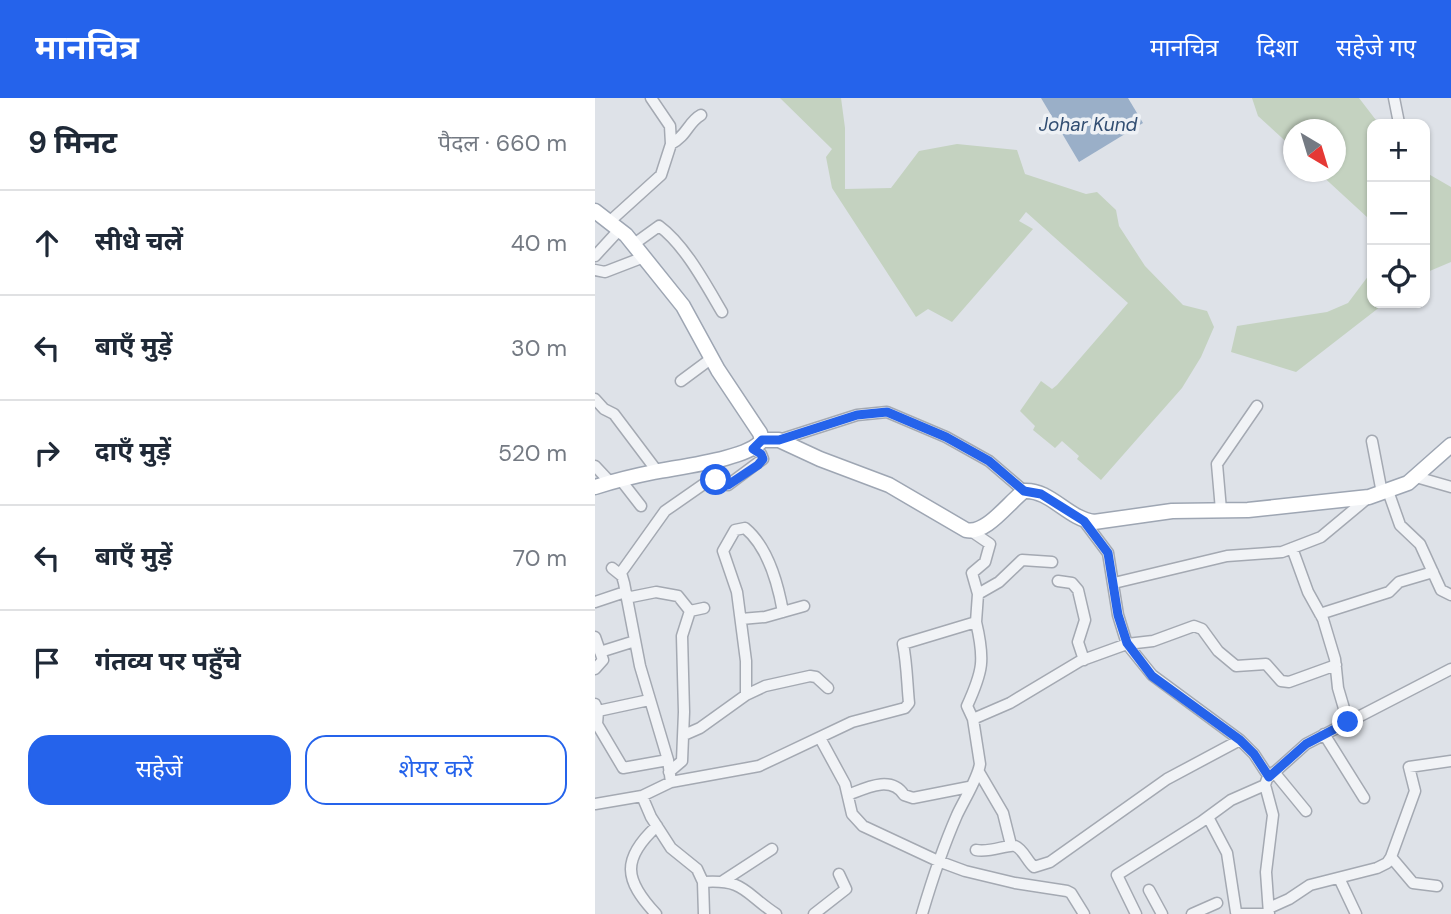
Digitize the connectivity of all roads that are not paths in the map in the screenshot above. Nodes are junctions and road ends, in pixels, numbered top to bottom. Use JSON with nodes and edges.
{"nodes":[{"id":1,"x":651,"y":98,"type":"edge"},
{"id":2,"x":1394,"y":98,"type":"edge"},
{"id":3,"x":701,"y":115,"type":"dead end"},
{"id":4,"x":1398,"y":119,"type":"edge"},
{"id":5,"x":671,"y":144,"type":"junction"},
{"id":6,"x":595,"y":211,"type":"edge"},
{"id":7,"x":614,"y":226,"type":"junction"},
{"id":8,"x":634,"y":244,"type":"junction"},
{"id":9,"x":595,"y":256,"type":"edge"},
{"id":10,"x":644,"y":257,"type":"junction"},
{"id":11,"x":595,"y":270,"type":"edge"},
{"id":12,"x":722,"y":312,"type":"dead end"},
{"id":13,"x":712,"y":358,"type":"junction"},
{"id":14,"x":681,"y":381,"type":"dead end"},
{"id":15,"x":595,"y":399,"type":"edge"},
{"id":16,"x":1257,"y":406,"type":"dead end"},
{"id":17,"x":779,"y":440,"type":"junction"},
{"id":18,"x":1372,"y":441,"type":"dead end"},
{"id":19,"x":758,"y":444,"type":"junction"},
{"id":20,"x":1451,"y":445,"type":"edge"},
{"id":21,"x":595,"y":466,"type":"edge"},
{"id":22,"x":657,"y":471,"type":"junction"},
{"id":23,"x":1416,"y":477,"type":"junction"},
{"id":24,"x":615,"y":481,"type":"junction"},
{"id":25,"x":595,"y":487,"type":"edge"},
{"id":26,"x":1451,"y":487,"type":"edge"},
{"id":27,"x":1024,"y":491,"type":"junction"},
{"id":28,"x":1380,"y":494,"type":"junction"},
{"id":29,"x":641,"y":506,"type":"dead end"},
{"id":30,"x":1221,"y":510,"type":"junction"},
{"id":31,"x":1084,"y":521,"type":"junction"},
{"id":32,"x":971,"y":531,"type":"junction"},
{"id":33,"x":1292,"y":548,"type":"junction"},
{"id":34,"x":1052,"y":562,"type":"dead end"},
{"id":35,"x":1433,"y":572,"type":"junction"},
{"id":36,"x":1058,"y":581,"type":"dead end"},
{"id":37,"x":1114,"y":583,"type":"junction"},
{"id":38,"x":625,"y":593,"type":"junction"},
{"id":39,"x":978,"y":594,"type":"junction"},
{"id":40,"x":1451,"y":595,"type":"edge"},
{"id":41,"x":595,"y":601,"type":"edge"},
{"id":42,"x":804,"y":606,"type":"dead end"},
{"id":43,"x":705,"y":608,"type":"dead end"},
{"id":44,"x":690,"y":611,"type":"junction"},
{"id":45,"x":783,"y":612,"type":"junction"},
{"id":46,"x":1320,"y":614,"type":"junction"},
{"id":47,"x":741,"y":619,"type":"junction"},
{"id":48,"x":976,"y":622,"type":"junction"},
{"id":49,"x":595,"y":637,"type":"edge"},
{"id":50,"x":635,"y":641,"type":"junction"},
{"id":51,"x":1127,"y":643,"type":"junction"},
{"id":52,"x":600,"y":652,"type":"junction"},
{"id":53,"x":1084,"y":660,"type":"junction"},
{"id":54,"x":1336,"y":665,"type":"junction"},
{"id":55,"x":595,"y":669,"type":"edge"},
{"id":56,"x":1451,"y":669,"type":"edge"},
{"id":57,"x":828,"y":688,"type":"dead end"},
{"id":58,"x":746,"y":695,"type":"junction"},
{"id":59,"x":649,"y":699,"type":"junction"},
{"id":60,"x":596,"y":708,"type":"edge"},
{"id":61,"x":973,"y":719,"type":"junction"},
{"id":62,"x":1348,"y":722,"type":"junction"},
{"id":63,"x":1324,"y":734,"type":"junction"},
{"id":64,"x":684,"y":735,"type":"junction"},
{"id":65,"x":820,"y":738,"type":"junction"},
{"id":66,"x":1240,"y":740,"type":"junction"},
{"id":67,"x":668,"y":760,"type":"junction"},
{"id":68,"x":1451,"y":761,"type":"edge"},
{"id":69,"x":979,"y":772,"type":"junction"},
{"id":70,"x":670,"y":777,"type":"junction"},
{"id":71,"x":1269,"y":778,"type":"junction"},
{"id":72,"x":969,"y":787,"type":"junction"},
{"id":73,"x":848,"y":795,"type":"junction"},
{"id":74,"x":642,"y":796,"type":"junction"},
{"id":75,"x":1364,"y":798,"type":"dead end"},
{"id":76,"x":595,"y":804,"type":"edge"},
{"id":77,"x":1306,"y":811,"type":"dead end"},
{"id":78,"x":1208,"y":817,"type":"junction"},
{"id":79,"x":657,"y":826,"type":"junction"},
{"id":80,"x":1011,"y":845,"type":"junction"},
{"id":81,"x":772,"y":849,"type":"dead end"},
{"id":82,"x":976,"y":850,"type":"dead end"},
{"id":83,"x":1391,"y":858,"type":"junction"},
{"id":84,"x":937,"y":861,"type":"junction"},
{"id":85,"x":838,"y":874,"type":"dead end"},
{"id":86,"x":1339,"y":878,"type":"junction"},
{"id":87,"x":723,"y":881,"type":"junction"},
{"id":88,"x":703,"y":882,"type":"junction"},
{"id":89,"x":1437,"y":886,"type":"dead end"},
{"id":90,"x":1149,"y":890,"type":"dead end"},
{"id":91,"x":1217,"y":903,"type":"dead end"},
{"id":92,"x":1269,"y":912,"type":"edge"},
{"id":93,"x":656,"y":914,"type":"edge"},
{"id":94,"x":704,"y":914,"type":"edge"},
{"id":95,"x":776,"y":914,"type":"edge"},
{"id":96,"x":814,"y":914,"type":"edge"},
{"id":97,"x":922,"y":914,"type":"edge"},
{"id":98,"x":1084,"y":914,"type":"edge"},
{"id":99,"x":1136,"y":914,"type":"edge"},
{"id":100,"x":1162,"y":914,"type":"edge"},
{"id":101,"x":1192,"y":914,"type":"edge"},
{"id":102,"x":1356,"y":914,"type":"edge"}],
"edges":[{"from":1,"to":5,"type":"street"},
{"from":2,"to":4,"type":"street"},
{"from":3,"to":5,"type":"street"},
{"from":5,"to":7,"type":"street"},
{"from":6,"to":7,"type":"main road"},
{"from":7,"to":8,"type":"main road"},
{"from":7,"to":9,"type":"street"},
{"from":8,"to":10,"type":"main road"},
{"from":8,"to":12,"type":"street"},
{"from":10,"to":11,"type":"street"},
{"from":10,"to":13,"type":"main road"},
{"from":13,"to":14,"type":"street"},
{"from":13,"to":19,"type":"main road"},
{"from":15,"to":22,"type":"street"},
{"from":16,"to":30,"type":"street"},
{"from":17,"to":19,"type":"main road"},
{"from":17,"to":27,"type":"street"},
{"from":17,"to":32,"type":"main road"},
{"from":18,"to":28,"type":"street"},
{"from":19,"to":22,"type":"main road"},
{"from":19,"to":38,"type":"street"},
{"from":20,"to":23,"type":"main road"},
{"from":21,"to":24,"type":"street"},
{"from":22,"to":24,"type":"main road"},
{"from":23,"to":26,"type":"street"},
{"from":23,"to":28,"type":"main road"},
{"from":24,"to":25,"type":"main road"},
{"from":24,"to":29,"type":"street"},
{"from":27,"to":31,"type":"main road"},
{"from":27,"to":32,"type":"main road"},
{"from":28,"to":30,"type":"main road"},
{"from":28,"to":33,"type":"street"},
{"from":28,"to":35,"type":"street"},
{"from":30,"to":31,"type":"main road"},
{"from":31,"to":37,"type":"street"},
{"from":32,"to":39,"type":"street"},
{"from":33,"to":37,"type":"street"},
{"from":33,"to":46,"type":"street"},
{"from":34,"to":39,"type":"street"},
{"from":35,"to":40,"type":"street"},
{"from":35,"to":46,"type":"street"},
{"from":36,"to":53,"type":"street"},
{"from":37,"to":51,"type":"street"},
{"from":38,"to":41,"type":"street"},
{"from":38,"to":44,"type":"street"},
{"from":38,"to":50,"type":"street"},
{"from":39,"to":48,"type":"street"},
{"from":42,"to":45,"type":"street"},
{"from":43,"to":44,"type":"street"},
{"from":44,"to":64,"type":"street"},
{"from":45,"to":47,"type":"street"},
{"from":45,"to":47,"type":"street"},
{"from":46,"to":54,"type":"street"},
{"from":47,"to":58,"type":"street"},
{"from":48,"to":61,"type":"street"},
{"from":48,"to":65,"type":"street"},
{"from":49,"to":52,"type":"street"},
{"from":50,"to":52,"type":"street"},
{"from":50,"to":59,"type":"street"},
{"from":51,"to":53,"type":"street"},
{"from":51,"to":54,"type":"street"},
{"from":51,"to":66,"type":"street"},
{"from":52,"to":55,"type":"street"},
{"from":53,"to":61,"type":"street"},
{"from":54,"to":62,"type":"street"},
{"from":56,"to":62,"type":"street"},
{"from":57,"to":58,"type":"street"},
{"from":58,"to":64,"type":"street"},
{"from":59,"to":60,"type":"street"},
{"from":59,"to":67,"type":"street"},
{"from":60,"to":67,"type":"street"},
{"from":61,"to":69,"type":"street"},
{"from":62,"to":63,"type":"street"},
{"from":63,"to":71,"type":"street"},
{"from":63,"to":75,"type":"street"},
{"from":64,"to":70,"type":"street"},
{"from":65,"to":70,"type":"street"},
{"from":65,"to":73,"type":"street"},
{"from":66,"to":71,"type":"street"},
{"from":66,"to":80,"type":"street"},
{"from":67,"to":70,"type":"street"},
{"from":68,"to":83,"type":"street"},
{"from":69,"to":72,"type":"street"},
{"from":69,"to":80,"type":"street"},
{"from":70,"to":74,"type":"street"},
{"from":71,"to":77,"type":"street"},
{"from":71,"to":78,"type":"street"},
{"from":71,"to":92,"type":"street"},
{"from":72,"to":73,"type":"street"},
{"from":72,"to":84,"type":"street"},
{"from":73,"to":84,"type":"street"},
{"from":74,"to":76,"type":"street"},
{"from":74,"to":79,"type":"street"},
{"from":78,"to":92,"type":"street"},
{"from":78,"to":99,"type":"street"},
{"from":79,"to":88,"type":"street"},
{"from":79,"to":93,"type":"street"},
{"from":80,"to":82,"type":"street"},
{"from":81,"to":87,"type":"street"},
{"from":83,"to":86,"type":"street"},
{"from":83,"to":89,"type":"street"},
{"from":84,"to":97,"type":"street"},
{"from":84,"to":98,"type":"street"},
{"from":85,"to":96,"type":"street"},
{"from":86,"to":92,"type":"street"},
{"from":86,"to":102,"type":"street"},
{"from":87,"to":88,"type":"street"},
{"from":87,"to":95,"type":"street"},
{"from":88,"to":94,"type":"street"},
{"from":90,"to":100,"type":"street"},
{"from":91,"to":101,"type":"street"}]}
